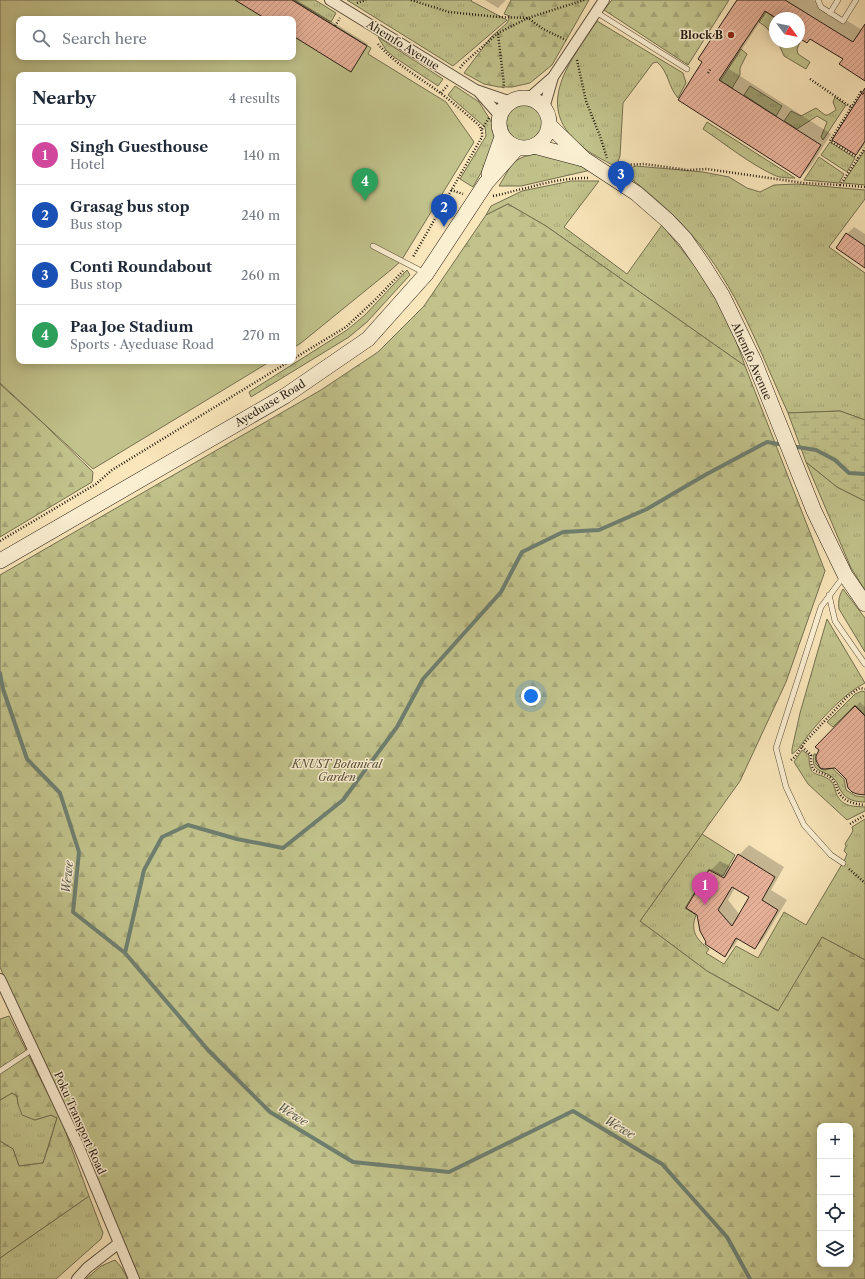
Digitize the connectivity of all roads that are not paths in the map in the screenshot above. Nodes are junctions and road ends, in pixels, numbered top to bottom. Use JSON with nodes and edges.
{"nodes":[{"id":1,"x":330,"y":0,"type":"edge"},
{"id":2,"x":604,"y":0,"type":"edge"},
{"id":3,"x":818,"y":0,"type":"edge"},
{"id":4,"x":838,"y":0,"type":"edge"},
{"id":5,"x":856,"y":0,"type":"edge"},
{"id":6,"x":596,"y":12,"type":"junction"},
{"id":7,"x":830,"y":13,"type":"junction"},
{"id":8,"x":687,"y":69,"type":"dead end"},
{"id":9,"x":553,"y":77,"type":"junction"},
{"id":10,"x":476,"y":90,"type":"junction"},
{"id":11,"x":529,"y":98,"type":"junction"},
{"id":12,"x":505,"y":100,"type":"junction"},
{"id":13,"x":544,"y":108,"type":"junction"},
{"id":14,"x":500,"y":116,"type":"junction"},
{"id":15,"x":549,"y":125,"type":"junction"},
{"id":16,"x":502,"y":137,"type":"junction"},
{"id":17,"x":534,"y":146,"type":"junction"},
{"id":18,"x":517,"y":148,"type":"junction"},
{"id":19,"x":584,"y":159,"type":"junction"},
{"id":20,"x":486,"y":183,"type":"junction"},
{"id":21,"x":373,"y":246,"type":"dead end"},
{"id":22,"x":426,"y":274,"type":"junction"},
{"id":23,"x":0,"y":561,"type":"edge"},
{"id":24,"x":845,"y":575,"type":"junction"},
{"id":25,"x":829,"y":595,"type":"junction"},
{"id":26,"x":865,"y":604,"type":"edge"},
{"id":27,"x":865,"y":664,"type":"edge"},
{"id":28,"x":843,"y":864,"type":"road end"},
{"id":29,"x":0,"y":979,"type":"edge"},
{"id":30,"x":33,"y":1049,"type":"junction"},
{"id":31,"x":0,"y":1071,"type":"edge"},
{"id":32,"x":119,"y":1243,"type":"junction"},
{"id":33,"x":77,"y":1279,"type":"edge"},
{"id":34,"x":134,"y":1279,"type":"edge"}],
"edges":[{"from":1,"to":10,"type":"street","name":"Ahemfo Avenue"},
{"from":2,"to":6,"type":"street"},
{"from":3,"to":7,"type":"lane"},
{"from":4,"to":7,"type":"lane"},
{"from":5,"to":7,"type":"lane"},
{"from":6,"to":8,"type":"lane"},
{"from":6,"to":9,"type":"street"},
{"from":9,"to":11,"type":"street"},
{"from":9,"to":13,"type":"street"},
{"from":10,"to":12,"type":"street","name":"Ahemfo Avenue"},
{"from":10,"to":14,"type":"street","name":"Ahemfo Avenue"},
{"from":11,"to":12,"type":"street"},
{"from":11,"to":13,"type":"street"},
{"from":12,"to":14,"type":"street"},
{"from":13,"to":15,"type":"street"},
{"from":14,"to":16,"type":"street"},
{"from":15,"to":17,"type":"street"},
{"from":15,"to":19,"type":"street","name":"Ahemfo Avenue"},
{"from":16,"to":18,"type":"street"},
{"from":16,"to":20,"type":"street","name":"Ayeduase Road"},
{"from":17,"to":18,"type":"street"},
{"from":17,"to":19,"type":"street","name":"Ahemfo Avenue"},
{"from":18,"to":20,"type":"street","name":"Ayeduase Road"},
{"from":19,"to":24,"type":"street","name":"Ahemfo Avenue"},
{"from":20,"to":22,"type":"street","name":"Ayeduase Road"},
{"from":21,"to":22,"type":"lane"},
{"from":22,"to":23,"type":"street","name":"Ayeduase Road"},
{"from":24,"to":25,"type":"lane"},
{"from":24,"to":26,"type":"street","name":"Ahemfo Avenue"},
{"from":25,"to":27,"type":"lane"},
{"from":25,"to":28,"type":"lane"},
{"from":29,"to":30,"type":"street","name":"Poku Transport Road"},
{"from":30,"to":31,"type":"lane"},
{"from":30,"to":32,"type":"street","name":"Poku Transport Road"},
{"from":32,"to":33,"type":"street"},
{"from":32,"to":34,"type":"street","name":"Poku Transport Road"}]}
